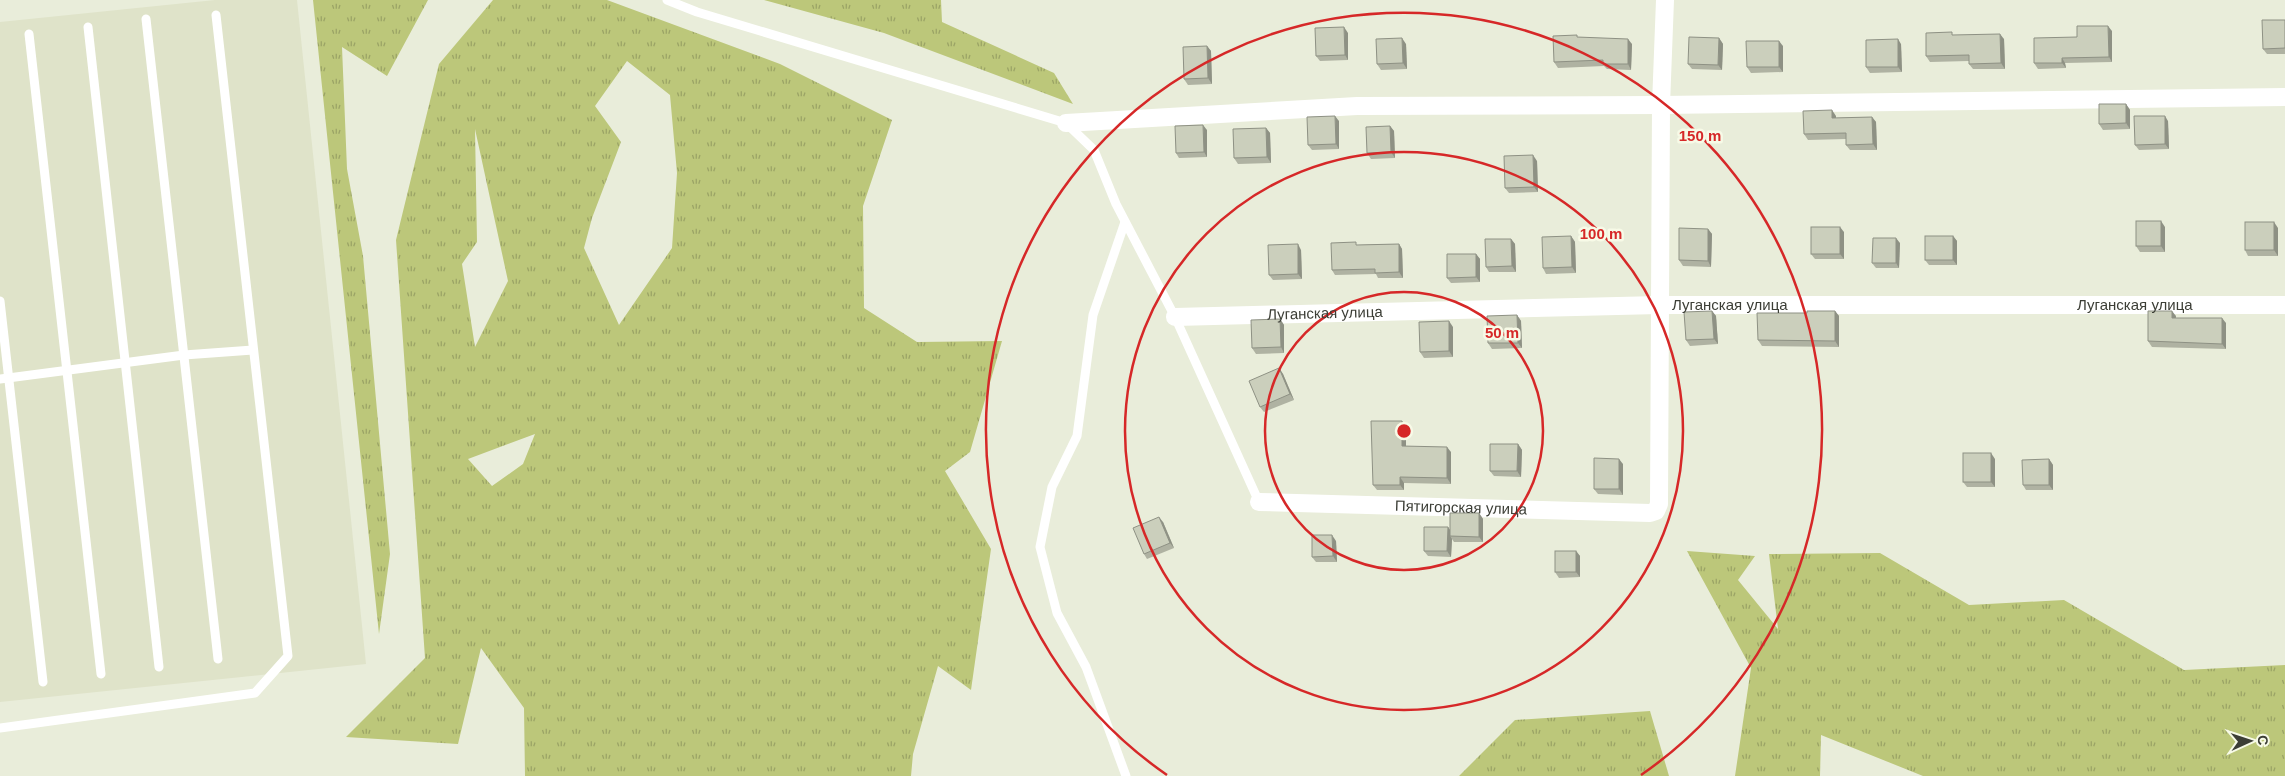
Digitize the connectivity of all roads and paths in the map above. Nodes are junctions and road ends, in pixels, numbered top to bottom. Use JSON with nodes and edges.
{"nodes":[{"id":1,"x":666,"y":0,"type":"edge"},
{"id":2,"x":1665,"y":0,"type":"edge"},
{"id":3,"x":216,"y":16,"type":"dead end"},
{"id":4,"x":146,"y":19,"type":"dead end"},
{"id":5,"x":88,"y":27,"type":"dead end"},
{"id":6,"x":30,"y":34,"type":"dead end"},
{"id":7,"x":2285,"y":97,"type":"edge"},
{"id":8,"x":1661,"y":105,"type":"junction"},
{"id":9,"x":1066,"y":123,"type":"junction"},
{"id":10,"x":1125,"y":222,"type":"junction"},
{"id":11,"x":0,"y":301,"type":"edge"},
{"id":12,"x":1659,"y":304,"type":"junction"},
{"id":13,"x":2285,"y":305,"type":"edge"},
{"id":14,"x":1175,"y":317,"type":"junction"},
{"id":15,"x":253,"y":350,"type":"junction"},
{"id":16,"x":184,"y":355,"type":"junction"},
{"id":17,"x":125,"y":363,"type":"junction"},
{"id":18,"x":67,"y":369,"type":"junction"},
{"id":19,"x":4,"y":378,"type":"edge"},
{"id":20,"x":1259,"y":502,"type":"joint"},
{"id":21,"x":218,"y":659,"type":"dead end"},
{"id":22,"x":159,"y":668,"type":"dead end"},
{"id":23,"x":101,"y":674,"type":"dead end"},
{"id":24,"x":43,"y":682,"type":"dead end"},
{"id":25,"x":0,"y":728,"type":"edge"},
{"id":26,"x":1126,"y":776,"type":"edge"}],
"edges":[{"from":1,"to":9,"type":"lane"},
{"from":2,"to":8,"type":"street"},
{"from":3,"to":15,"type":"lane"},
{"from":4,"to":16,"type":"lane"},
{"from":5,"to":17,"type":"lane"},
{"from":6,"to":18,"type":"lane"},
{"from":7,"to":8,"type":"street"},
{"from":8,"to":9,"type":"street"},
{"from":8,"to":12,"type":"street"},
{"from":9,"to":10,"type":"lane"},
{"from":10,"to":14,"type":"lane"},
{"from":10,"to":26,"type":"lane"},
{"from":11,"to":19,"type":"lane"},
{"from":12,"to":13,"type":"street","name":"Луганская улица"},
{"from":12,"to":14,"type":"street","name":"Луганская улица"},
{"from":12,"to":20,"type":"street","name":"Пятигорская улица"},
{"from":14,"to":20,"type":"lane"},
{"from":15,"to":16,"type":"lane"},
{"from":15,"to":25,"type":"lane"},
{"from":16,"to":17,"type":"lane"},
{"from":16,"to":21,"type":"lane"},
{"from":17,"to":18,"type":"lane"},
{"from":17,"to":22,"type":"lane"},
{"from":18,"to":19,"type":"lane"},
{"from":18,"to":23,"type":"lane"},
{"from":19,"to":24,"type":"lane"}]}
